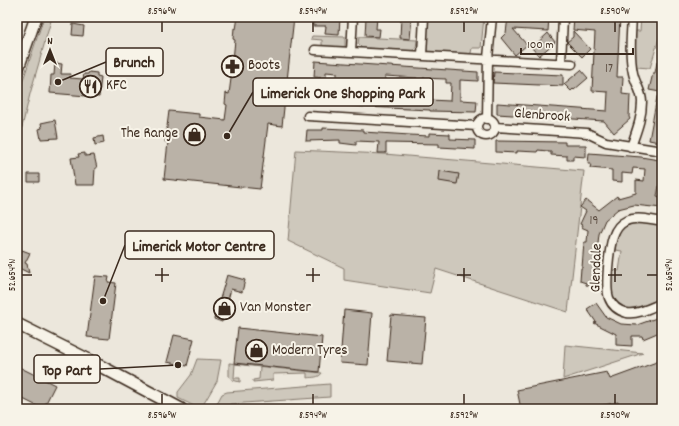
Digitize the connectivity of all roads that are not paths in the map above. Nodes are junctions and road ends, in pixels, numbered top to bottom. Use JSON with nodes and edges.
{"nodes":[{"id":1,"x":36,"y":17,"type":"edge"},
{"id":2,"x":354,"y":17,"type":"edge"},
{"id":3,"x":424,"y":17,"type":"edge"},
{"id":4,"x":492,"y":17,"type":"edge"},
{"id":5,"x":563,"y":17,"type":"edge"},
{"id":6,"x":632,"y":17,"type":"edge"},
{"id":7,"x":315,"y":50,"type":"dead end"},
{"id":8,"x":351,"y":51,"type":"junction"},
{"id":9,"x":422,"y":55,"type":"junction"},
{"id":10,"x":488,"y":58,"type":"junction"},
{"id":11,"x":561,"y":63,"type":"junction"},
{"id":12,"x":572,"y":64,"type":"dead end"},
{"id":13,"x":17,"y":71,"type":"edge"},
{"id":14,"x":308,"y":116,"type":"dead end"},
{"id":15,"x":487,"y":119,"type":"junction"},
{"id":16,"x":477,"y":126,"type":"junction"},
{"id":17,"x":495,"y":127,"type":"junction"},
{"id":18,"x":631,"y":147,"type":"junction"},
{"id":19,"x":662,"y":152,"type":"edge"},
{"id":20,"x":662,"y":222,"type":"edge"},
{"id":21,"x":662,"y":303,"type":"edge"},
{"id":22,"x":17,"y":324,"type":"edge"},
{"id":23,"x":181,"y":409,"type":"edge"}],
"edges":[{"from":1,"to":13,"type":"main road"},
{"from":2,"to":8,"type":"street"},
{"from":3,"to":9,"type":"street"},
{"from":4,"to":10,"type":"street"},
{"from":5,"to":11,"type":"street"},
{"from":6,"to":18,"type":"street"},
{"from":7,"to":8,"type":"street"},
{"from":8,"to":9,"type":"street"},
{"from":9,"to":10,"type":"street"},
{"from":10,"to":11,"type":"street"},
{"from":10,"to":15,"type":"street"},
{"from":11,"to":12,"type":"street"},
{"from":14,"to":16,"type":"street"},
{"from":15,"to":16,"type":"street"},
{"from":15,"to":17,"type":"street"},
{"from":16,"to":17,"type":"street"},
{"from":17,"to":18,"type":"street","name":"Glenbrook"},
{"from":18,"to":19,"type":"street"},
{"from":20,"to":21,"type":"street","name":"Glendale"},
{"from":22,"to":23,"type":"main road"}]}
